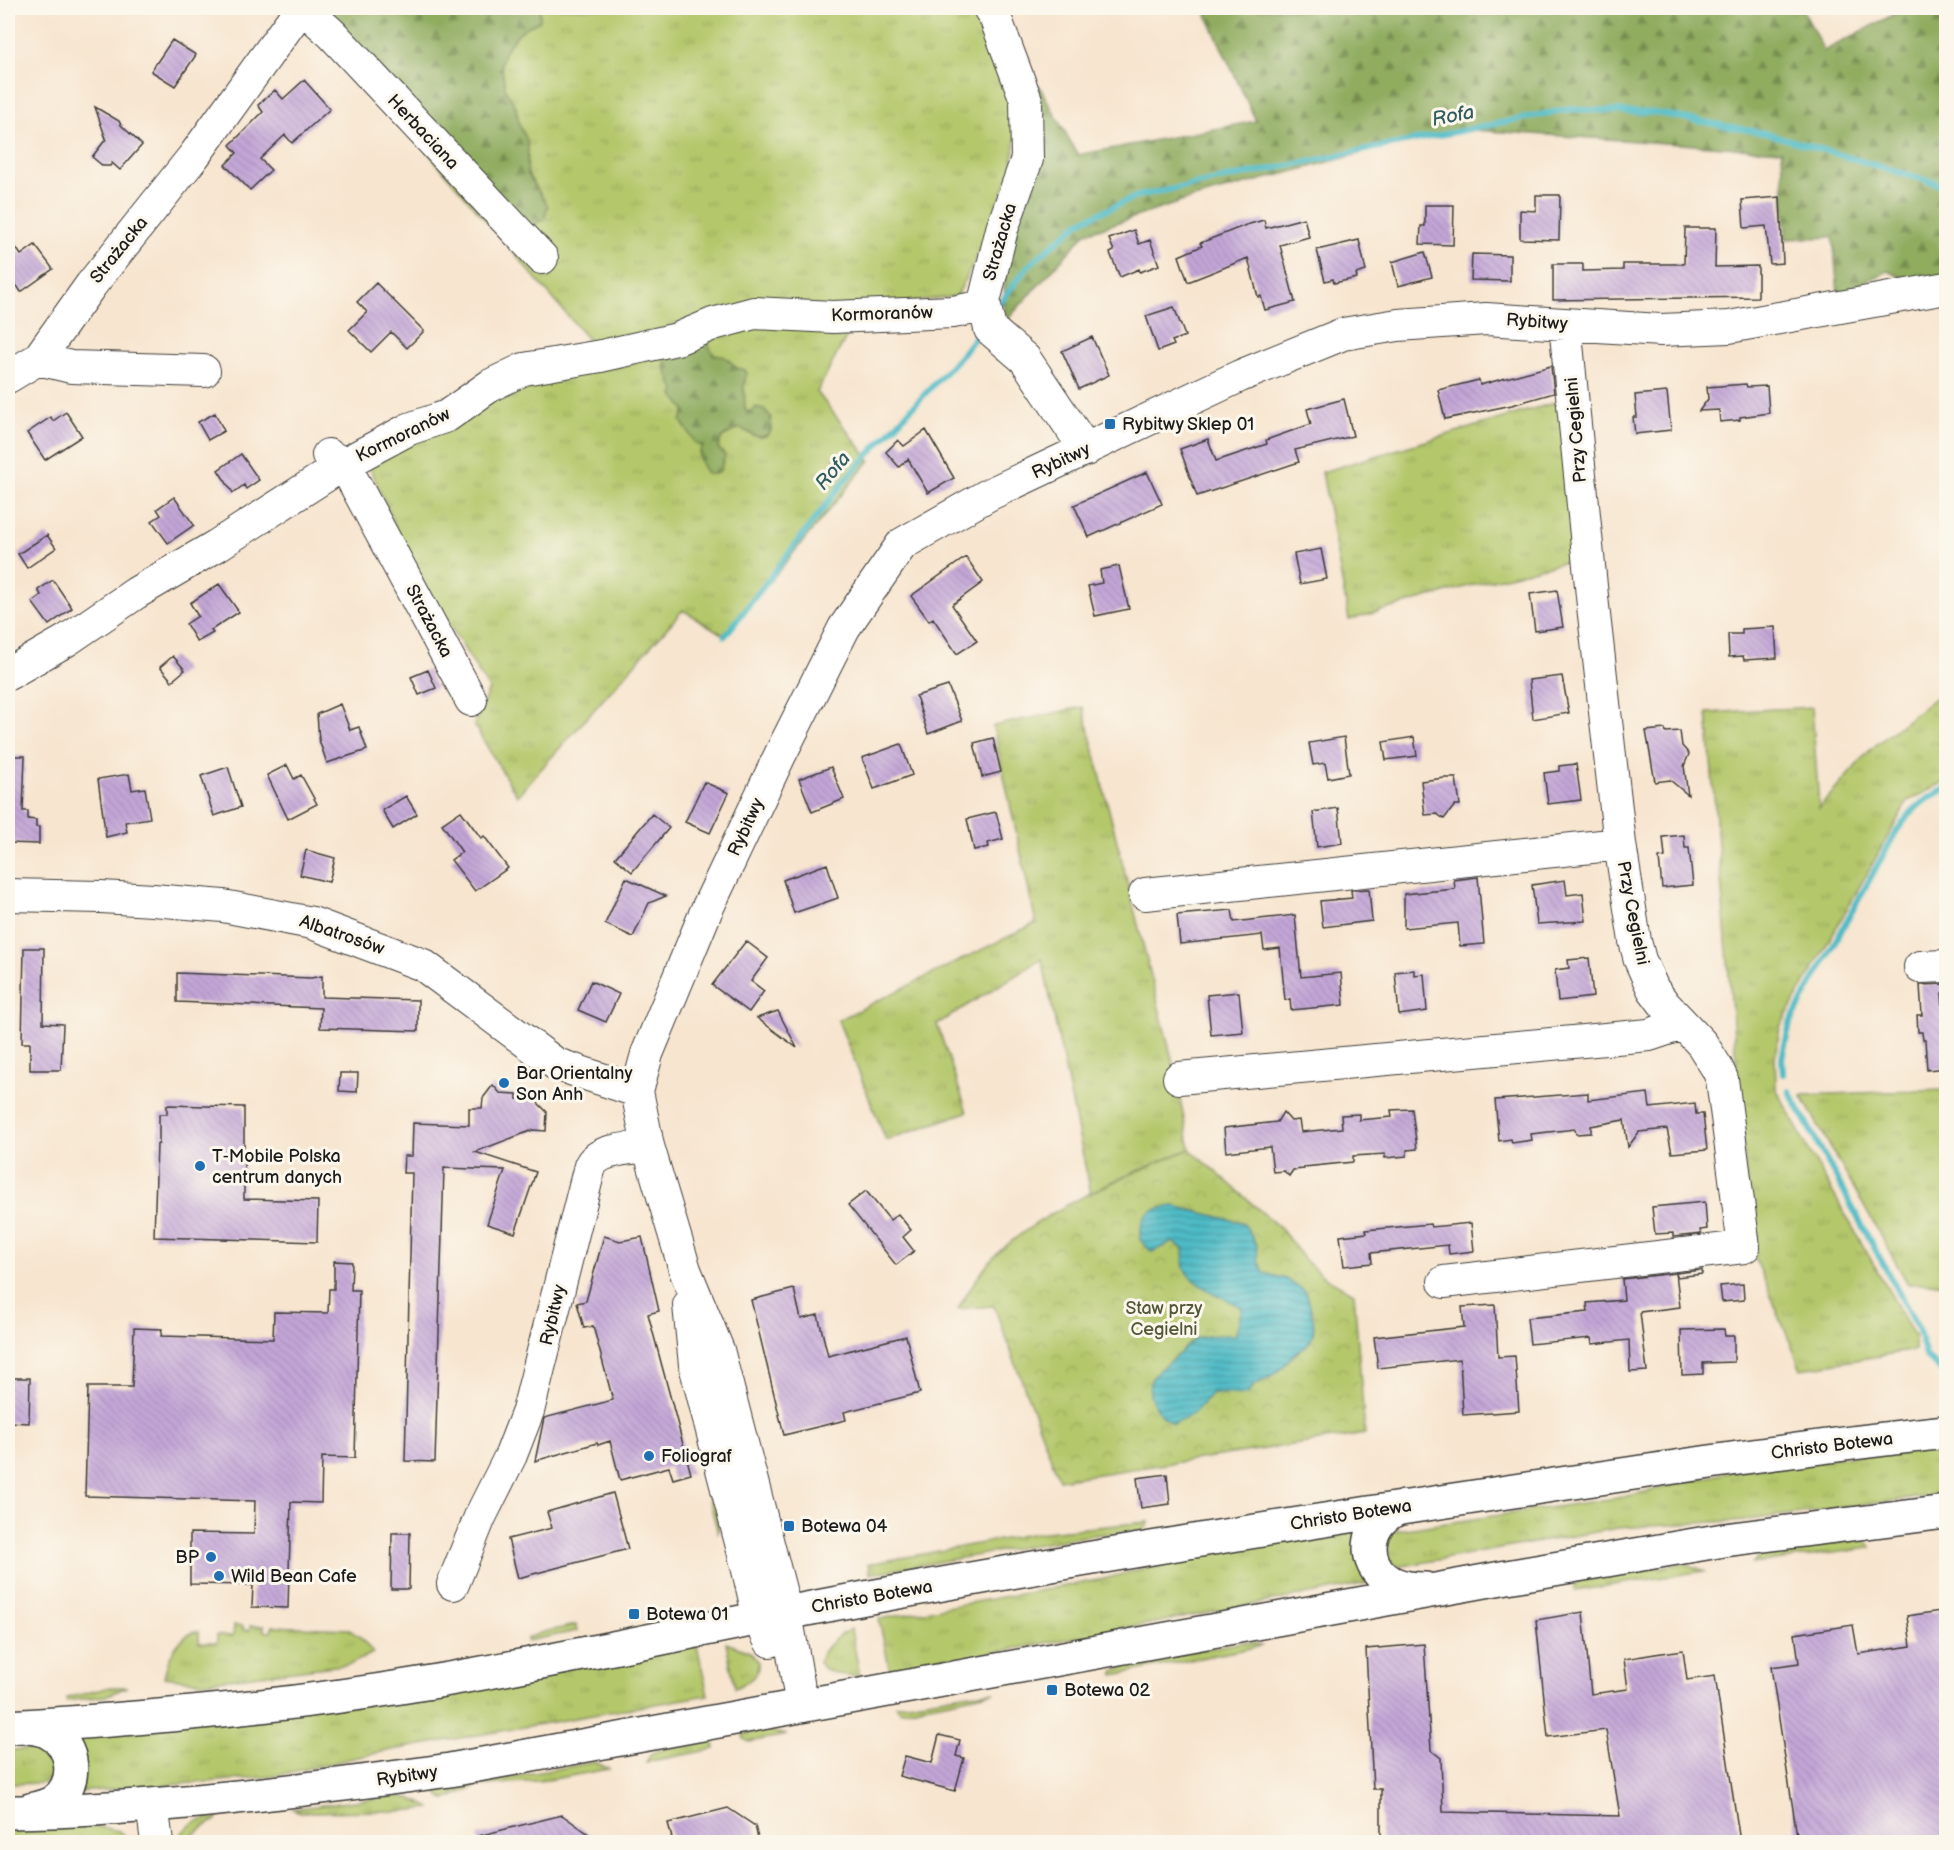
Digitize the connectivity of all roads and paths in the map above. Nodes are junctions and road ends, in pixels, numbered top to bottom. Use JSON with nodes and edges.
{"nodes":[{"id":1,"x":302,"y":8,"type":"edge"},
{"id":2,"x":989,"y":8,"type":"edge"},
{"id":3,"x":542,"y":258,"type":"dead end"},
{"id":4,"x":1947,"y":288,"type":"edge"},
{"id":5,"x":985,"y":306,"type":"junction"},
{"id":6,"x":1565,"y":324,"type":"junction"},
{"id":7,"x":38,"y":358,"type":"junction"},
{"id":8,"x":204,"y":371,"type":"dead end"},
{"id":9,"x":8,"y":377,"type":"edge"},
{"id":10,"x":1086,"y":450,"type":"junction"},
{"id":11,"x":336,"y":460,"type":"junction"},
{"id":12,"x":8,"y":675,"type":"edge"},
{"id":13,"x":471,"y":700,"type":"dead end"},
{"id":14,"x":1620,"y":844,"type":"junction"},
{"id":15,"x":1145,"y":894,"type":"dead end"},
{"id":16,"x":8,"y":895,"type":"edge"},
{"id":17,"x":1682,"y":1024,"type":"junction"},
{"id":18,"x":1179,"y":1078,"type":"dead end"},
{"id":19,"x":637,"y":1091,"type":"junction"},
{"id":20,"x":648,"y":1146,"type":"junction"},
{"id":21,"x":1444,"y":1282,"type":"dead end"},
{"id":22,"x":1947,"y":1432,"type":"edge"},
{"id":23,"x":1406,"y":1507,"type":"junction"},
{"id":24,"x":1947,"y":1512,"type":"edge"},
{"id":25,"x":453,"y":1584,"type":"dead end"},
{"id":26,"x":1438,"y":1589,"type":"junction"},
{"id":27,"x":772,"y":1616,"type":"junction"},
{"id":28,"x":802,"y":1706,"type":"junction"},
{"id":29,"x":14,"y":1726,"type":"edge"},
{"id":30,"x":152,"y":1805,"type":"junction"},
{"id":31,"x":15,"y":1812,"type":"edge"},
{"id":32,"x":157,"y":1842,"type":"edge"}],
"edges":[{"from":1,"to":3,"type":"street","name":"Herbaciana"},
{"from":1,"to":7,"type":"street","name":"Strażacka"},
{"from":2,"to":5,"type":"street","name":"Strażacka"},
{"from":4,"to":6,"type":"street","name":"Rybitwy"},
{"from":5,"to":10,"type":"street","name":"Strażacka"},
{"from":5,"to":11,"type":"street","name":"Kormoranów"},
{"from":6,"to":10,"type":"street","name":"Rybitwy"},
{"from":6,"to":14,"type":"street","name":"Przy Cegielni"},
{"from":7,"to":8,"type":"street"},
{"from":7,"to":9,"type":"street"},
{"from":10,"to":19,"type":"street","name":"Rybitwy"},
{"from":11,"to":12,"type":"street","name":"Kormoranów"},
{"from":11,"to":13,"type":"street","name":"Strażacka"},
{"from":14,"to":15,"type":"street"},
{"from":14,"to":17,"type":"street","name":"Przy Cegielni"},
{"from":16,"to":19,"type":"street","name":"Albatrosów"},
{"from":17,"to":18,"type":"street"},
{"from":17,"to":21,"type":"street","name":"Przy Cegielni"},
{"from":19,"to":20,"type":"street","name":"Rybitwy"},
{"from":20,"to":25,"type":"street","name":"Rybitwy"},
{"from":20,"to":27,"type":"street","name":"Rybitwy"},
{"from":22,"to":23,"type":"main road","name":"Christo Botewa"},
{"from":23,"to":26,"type":"main road"},
{"from":23,"to":27,"type":"main road","name":"Christo Botewa"},
{"from":24,"to":26,"type":"main road"},
{"from":26,"to":28,"type":"main road"},
{"from":27,"to":28,"type":"street","name":"Rybitwy"},
{"from":27,"to":29,"type":"main road"},
{"from":28,"to":30,"type":"main road","name":"Rybitwy"},
{"from":29,"to":31,"type":"main road"},
{"from":30,"to":31,"type":"main road","name":"Rybitwy"},
{"from":30,"to":32,"type":"street"}]}
